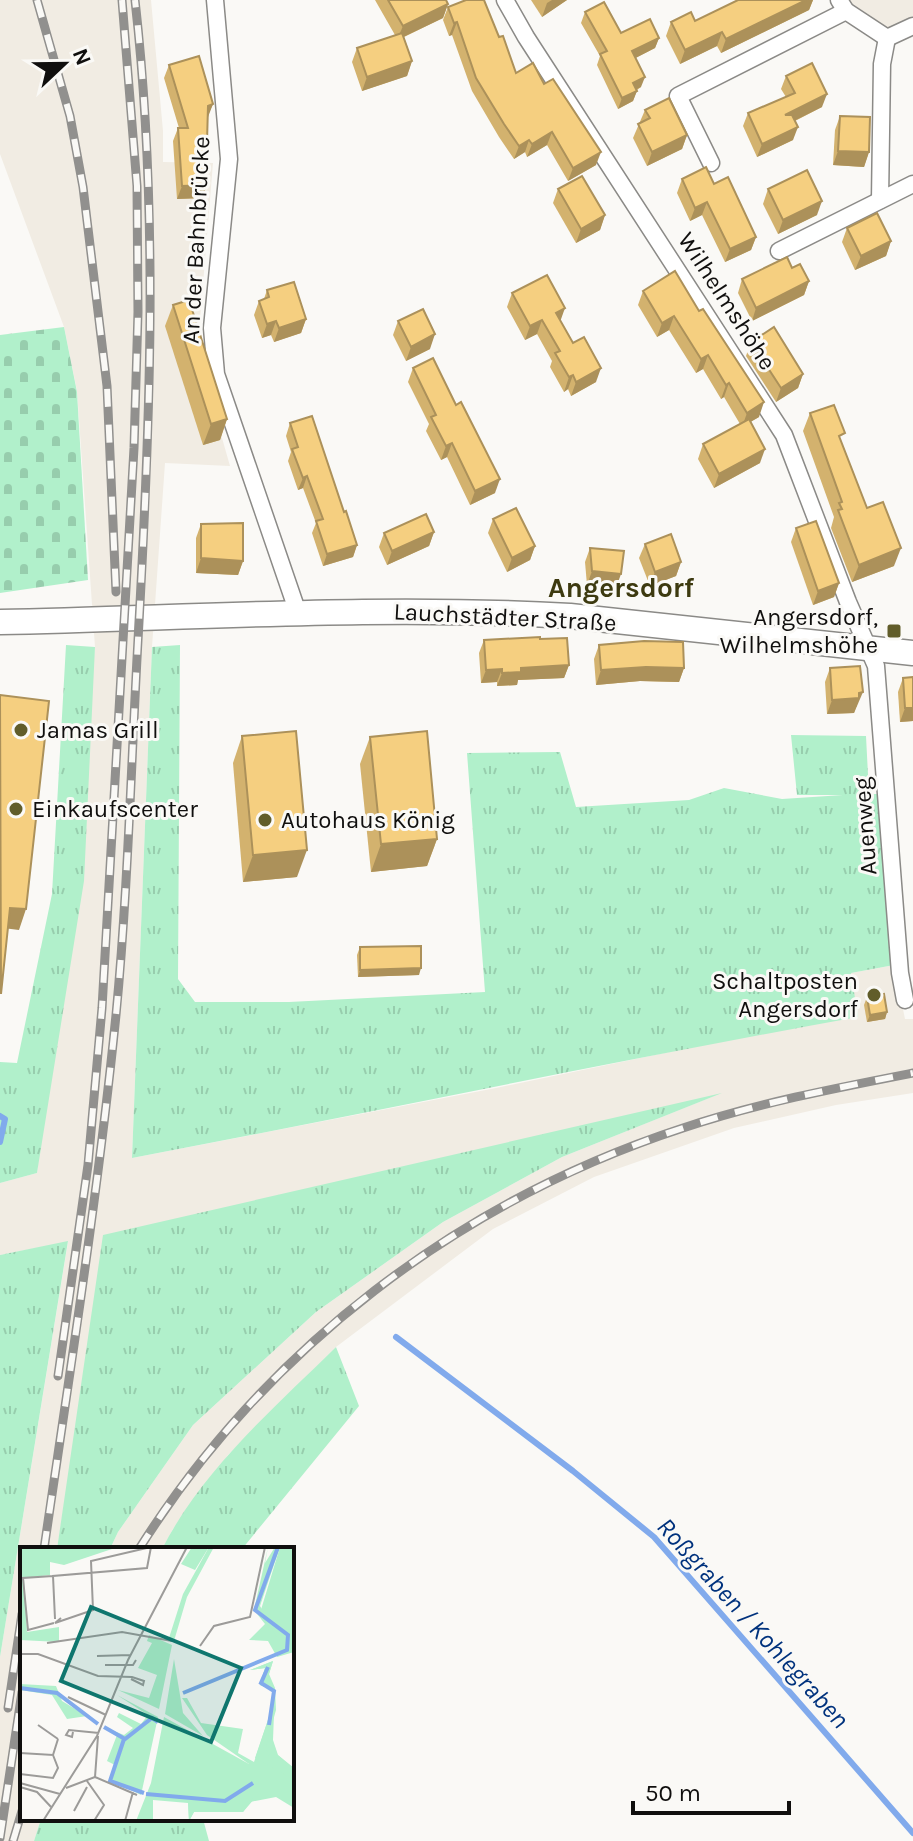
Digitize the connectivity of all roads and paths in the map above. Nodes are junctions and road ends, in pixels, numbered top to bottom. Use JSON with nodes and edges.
{"nodes":[{"id":1,"x":215,"y":0,"type":"edge"},
{"id":2,"x":505,"y":0,"type":"edge"},
{"id":3,"x":842,"y":6,"type":"edge"},
{"id":4,"x":913,"y":26,"type":"edge"},
{"id":5,"x":887,"y":38,"type":"junction"},
{"id":6,"x":711,"y":163,"type":"dead end"},
{"id":7,"x":913,"y":184,"type":"edge"},
{"id":8,"x":880,"y":200,"type":"junction"},
{"id":9,"x":779,"y":251,"type":"dead end"},
{"id":10,"x":298,"y":613,"type":"junction"},
{"id":11,"x":0,"y":622,"type":"edge"},
{"id":12,"x":868,"y":649,"type":"junction"},
{"id":13,"x":913,"y":653,"type":"edge"},
{"id":14,"x":905,"y":1000,"type":"dead end"}],
"edges":[{"from":1,"to":10,"type":"street","name":"An der Bahnbrücke"},
{"from":2,"to":12,"type":"street","name":"Wilhelmshöhe"},
{"from":3,"to":5,"type":"street"},
{"from":3,"to":6,"type":"street"},
{"from":4,"to":5,"type":"street"},
{"from":5,"to":8,"type":"street"},
{"from":7,"to":8,"type":"street"},
{"from":8,"to":9,"type":"street"},
{"from":10,"to":11,"type":"main road","name":"Lauchstädter Straße"},
{"from":10,"to":12,"type":"main road","name":"Lauchstädter Straße"},
{"from":12,"to":13,"type":"main road","name":"Lauchstädter Straße"},
{"from":12,"to":14,"type":"street","name":"Auenweg"}]}
